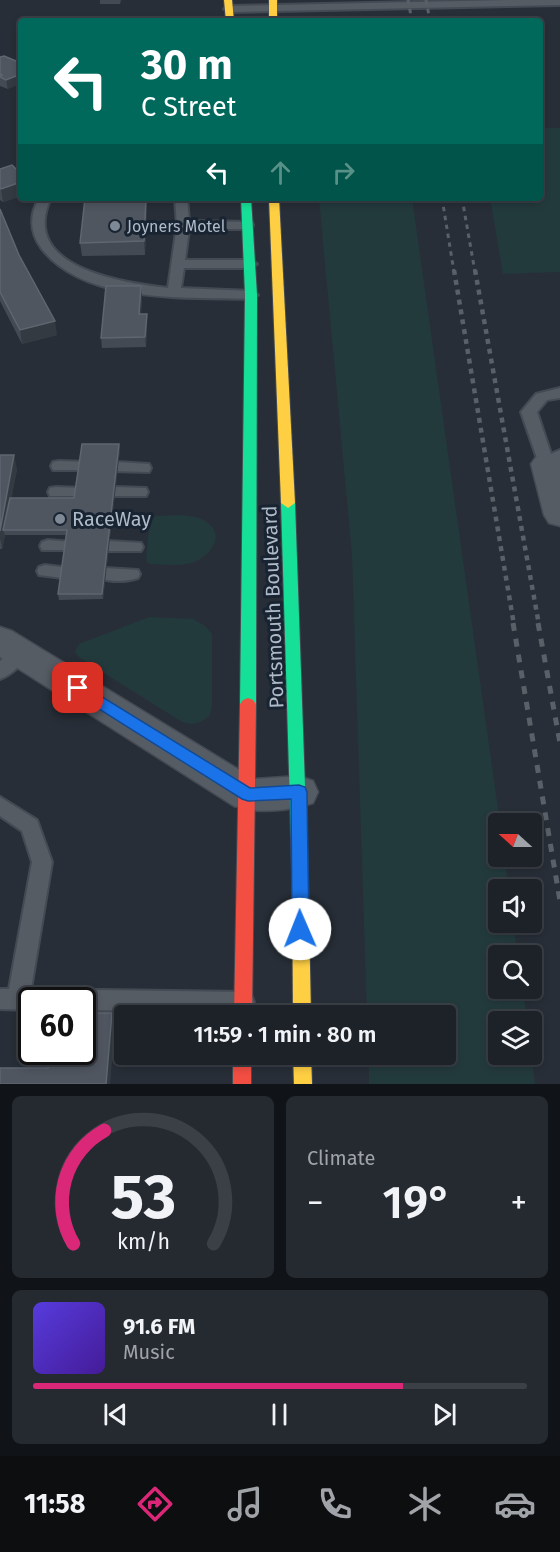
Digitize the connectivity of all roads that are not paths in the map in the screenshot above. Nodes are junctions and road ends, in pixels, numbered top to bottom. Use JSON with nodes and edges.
{"nodes":[{"id":1,"x":490,"y":2,"type":"edge"},
{"id":2,"x":560,"y":2,"type":"edge"},
{"id":3,"x":229,"y":10,"type":"edge"},
{"id":4,"x":273,"y":10,"type":"edge"},
{"id":5,"x":44,"y":201,"type":"edge"},
{"id":6,"x":181,"y":201,"type":"edge"},
{"id":7,"x":246,"y":201,"type":"edge"},
{"id":8,"x":274,"y":201,"type":"edge"},
{"id":9,"x":183,"y":225,"type":"junction"},
{"id":10,"x":247,"y":225,"type":"junction"},
{"id":11,"x":178,"y":264,"type":"junction"},
{"id":12,"x":250,"y":264,"type":"junction"},
{"id":13,"x":174,"y":291,"type":"junction"},
{"id":14,"x":252,"y":295,"type":"junction"},
{"id":15,"x":560,"y":393,"type":"edge"},
{"id":16,"x":553,"y":460,"type":"edge"},
{"id":17,"x":59,"y":466,"type":"dead end"},
{"id":18,"x":81,"y":466,"type":"edge"},
{"id":19,"x":117,"y":467,"type":"edge"},
{"id":20,"x":143,"y":468,"type":"dead end"},
{"id":21,"x":56,"y":492,"type":"dead end"},
{"id":22,"x":77,"y":492,"type":"edge"},
{"id":23,"x":115,"y":492,"type":"edge"},
{"id":24,"x":140,"y":492,"type":"dead end"},
{"id":25,"x":560,"y":515,"type":"edge"},
{"id":26,"x":48,"y":546,"type":"dead end"},
{"id":27,"x":66,"y":546,"type":"edge"},
{"id":28,"x":109,"y":547,"type":"edge"},
{"id":29,"x":135,"y":547,"type":"dead end"},
{"id":30,"x":45,"y":571,"type":"dead end"},
{"id":31,"x":63,"y":572,"type":"edge"},
{"id":32,"x":105,"y":574,"type":"edge"},
{"id":33,"x":132,"y":574,"type":"dead end"},
{"id":34,"x":7,"y":655,"type":"edge"},
{"id":35,"x":299,"y":792,"type":"junction"},
{"id":36,"x":248,"y":795,"type":"junction"},
{"id":37,"x":0,"y":805,"type":"edge"},
{"id":38,"x":9,"y":999,"type":"edge"},
{"id":39,"x":150,"y":1005,"type":"edge"},
{"id":40,"x":244,"y":1005,"type":"edge"},
{"id":41,"x":302,"y":1005,"type":"edge"},
{"id":42,"x":243,"y":1065,"type":"edge"},
{"id":43,"x":302,"y":1065,"type":"edge"},
{"id":44,"x":242,"y":1084,"type":"edge"},
{"id":45,"x":303,"y":1084,"type":"edge"}],
"edges":[{"from":1,"to":2,"type":"lane"},
{"from":1,"to":4,"type":"lane"},
{"from":3,"to":4,"type":"lane"},
{"from":5,"to":13,"type":"lane"},
{"from":6,"to":9,"type":"lane"},
{"from":7,"to":10,"type":"main road","name":"Portsmouth Boulevard"},
{"from":8,"to":35,"type":"main road","name":"Portsmouth Boulevard"},
{"from":9,"to":10,"type":"lane"},
{"from":9,"to":11,"type":"lane"},
{"from":10,"to":12,"type":"main road","name":"Portsmouth Boulevard"},
{"from":11,"to":12,"type":"lane"},
{"from":11,"to":13,"type":"lane"},
{"from":12,"to":14,"type":"main road","name":"Portsmouth Boulevard"},
{"from":13,"to":14,"type":"lane"},
{"from":14,"to":36,"type":"main road","name":"Portsmouth Boulevard"},
{"from":15,"to":16,"type":"lane"},
{"from":16,"to":25,"type":"street"},
{"from":17,"to":18,"type":"lane"},
{"from":19,"to":20,"type":"lane"},
{"from":21,"to":22,"type":"lane"},
{"from":23,"to":24,"type":"lane"},
{"from":26,"to":27,"type":"lane"},
{"from":28,"to":29,"type":"lane"},
{"from":30,"to":31,"type":"lane"},
{"from":32,"to":33,"type":"lane"},
{"from":34,"to":36,"type":"street"},
{"from":35,"to":36,"type":"street"},
{"from":35,"to":41,"type":"main road","name":"Portsmouth Boulevard"},
{"from":36,"to":40,"type":"main road","name":"Portsmouth Boulevard"},
{"from":37,"to":38,"type":"lane"},
{"from":38,"to":39,"type":"lane"},
{"from":42,"to":44,"type":"main road"},
{"from":43,"to":45,"type":"main road"}]}
